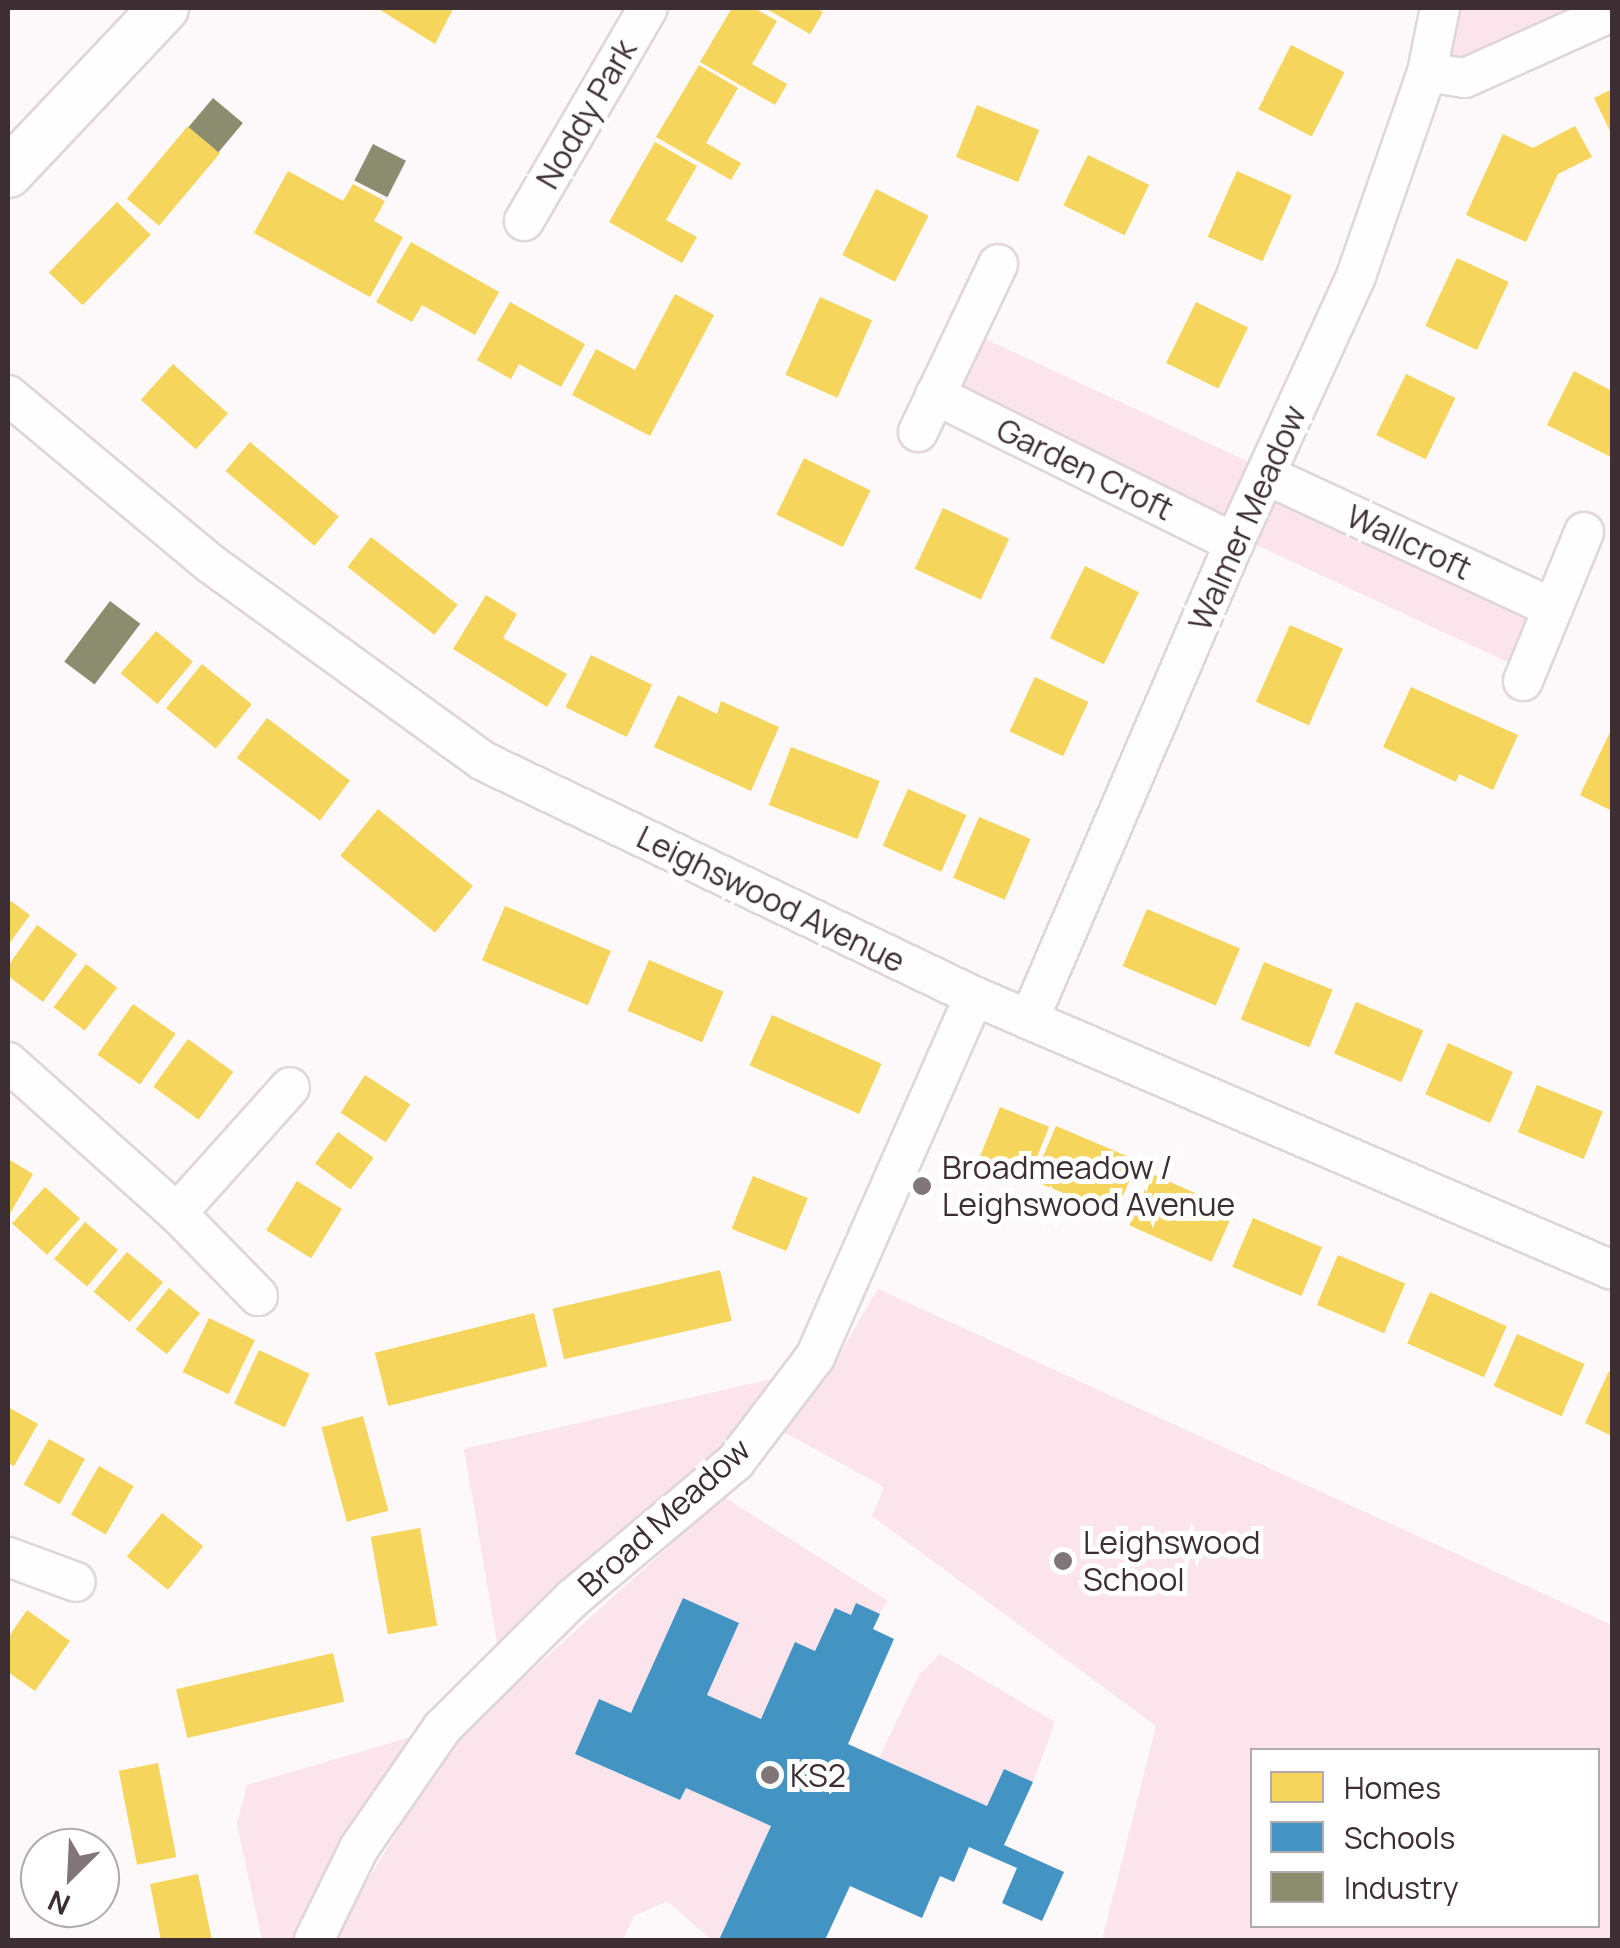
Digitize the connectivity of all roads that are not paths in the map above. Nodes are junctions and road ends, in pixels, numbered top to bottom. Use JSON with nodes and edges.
{"nodes":[{"id":1,"x":164,"y":8,"type":"edge"},
{"id":2,"x":648,"y":8,"type":"edge"},
{"id":3,"x":1440,"y":8,"type":"edge"},
{"id":4,"x":1612,"y":12,"type":"edge"},
{"id":5,"x":1427,"y":72,"type":"junction"},
{"id":6,"x":8,"y":173,"type":"edge"},
{"id":7,"x":524,"y":221,"type":"dead end"},
{"id":8,"x":998,"y":264,"type":"dead end"},
{"id":9,"x":8,"y":395,"type":"edge"},
{"id":10,"x":936,"y":395,"type":"junction"},
{"id":11,"x":918,"y":432,"type":"dead end"},
{"id":12,"x":1266,"y":476,"type":"junction"},
{"id":13,"x":1584,"y":532,"type":"dead end"},
{"id":14,"x":1234,"y":543,"type":"junction"},
{"id":15,"x":1553,"y":608,"type":"junction"},
{"id":16,"x":1522,"y":681,"type":"dead end"},
{"id":17,"x":974,"y":996,"type":"junction"},
{"id":18,"x":1028,"y":1020,"type":"junction"},
{"id":19,"x":8,"y":1062,"type":"edge"},
{"id":20,"x":290,"y":1087,"type":"dead end"},
{"id":21,"x":177,"y":1214,"type":"junction"},
{"id":22,"x":1612,"y":1270,"type":"edge"},
{"id":23,"x":258,"y":1296,"type":"dead end"},
{"id":24,"x":8,"y":1557,"type":"edge"},
{"id":25,"x":76,"y":1582,"type":"dead end"},
{"id":26,"x":314,"y":1940,"type":"edge"}],
"edges":[{"from":1,"to":6,"type":"street"},
{"from":2,"to":7,"type":"street","name":"Noddy Park"},
{"from":3,"to":5,"type":"street","name":"Walmer Meadow"},
{"from":4,"to":5,"type":"street"},
{"from":5,"to":12,"type":"street","name":"Walmer Meadow"},
{"from":8,"to":10,"type":"street"},
{"from":9,"to":17,"type":"street","name":"Leighswood Avenue"},
{"from":10,"to":11,"type":"street"},
{"from":10,"to":14,"type":"street","name":"Garden Croft"},
{"from":12,"to":14,"type":"street","name":"Walmer Meadow"},
{"from":12,"to":15,"type":"street","name":"Wallcroft"},
{"from":13,"to":15,"type":"street"},
{"from":14,"to":18,"type":"street","name":"Walmer Meadow"},
{"from":15,"to":16,"type":"street"},
{"from":17,"to":18,"type":"street","name":"Leighswood Avenue"},
{"from":17,"to":26,"type":"street","name":"Broad Meadow"},
{"from":18,"to":22,"type":"street","name":"Leighswood Avenue"},
{"from":19,"to":21,"type":"street"},
{"from":20,"to":21,"type":"street"},
{"from":21,"to":23,"type":"street"},
{"from":24,"to":25,"type":"street"}]}
